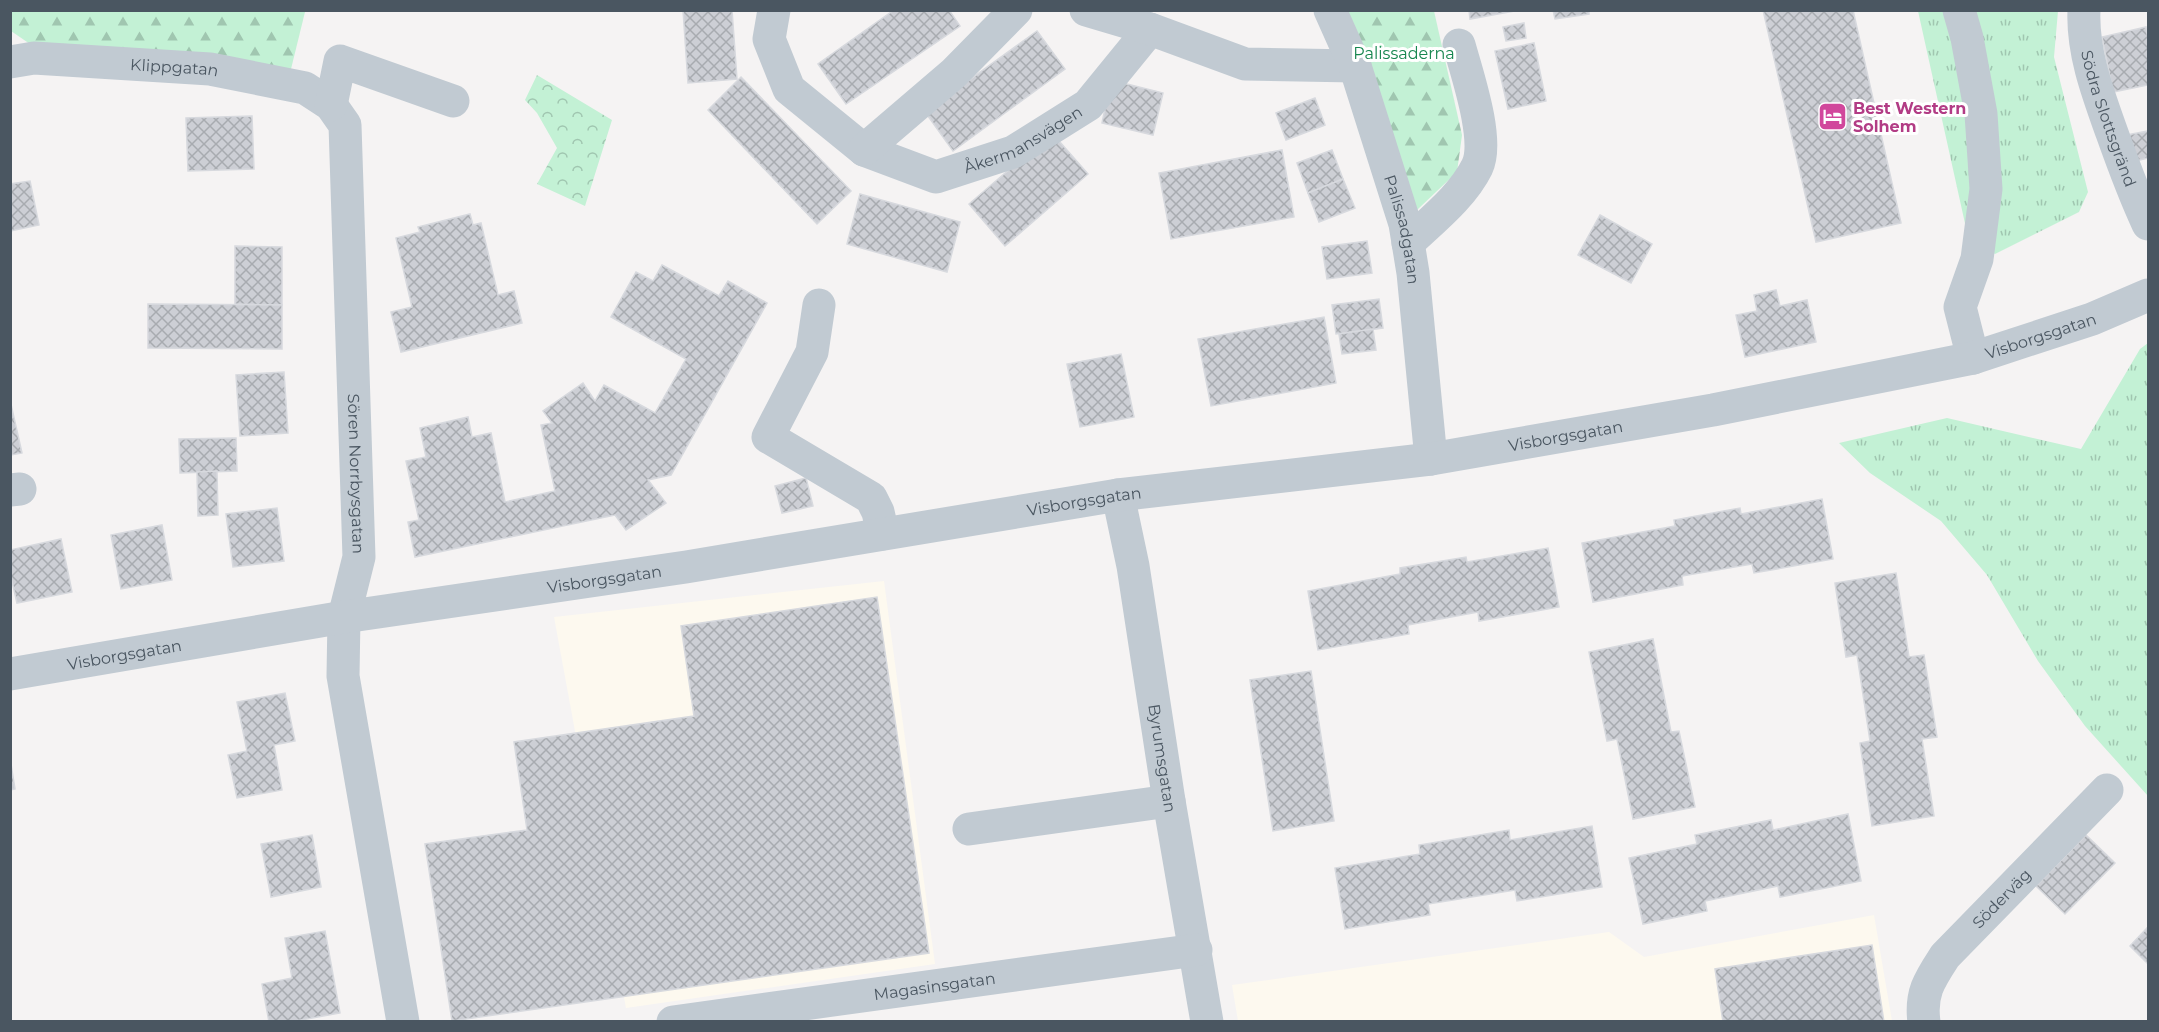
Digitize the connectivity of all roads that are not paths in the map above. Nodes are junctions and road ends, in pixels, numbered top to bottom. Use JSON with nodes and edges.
{"nodes":[{"id":1,"x":774,"y":10,"type":"edge"},
{"id":2,"x":1016,"y":10,"type":"edge"},
{"id":3,"x":1086,"y":10,"type":"edge"},
{"id":4,"x":1330,"y":10,"type":"edge"},
{"id":5,"x":1959,"y":10,"type":"edge"},
{"id":6,"x":2084,"y":10,"type":"edge"},
{"id":7,"x":1150,"y":29,"type":"junction"},
{"id":8,"x":1459,"y":45,"type":"dead end"},
{"id":9,"x":10,"y":62,"type":"edge"},
{"id":10,"x":1355,"y":66,"type":"junction"},
{"id":11,"x":453,"y":101,"type":"dead end"},
{"id":12,"x":331,"y":105,"type":"junction"},
{"id":13,"x":864,"y":150,"type":"junction"},
{"id":14,"x":2148,"y":224,"type":"edge"},
{"id":15,"x":1408,"y":243,"type":"junction"},
{"id":16,"x":2148,"y":295,"type":"edge"},
{"id":17,"x":819,"y":305,"type":"dead end"},
{"id":18,"x":1973,"y":358,"type":"junction"},
{"id":19,"x":1431,"y":459,"type":"junction"},
{"id":20,"x":1118,"y":495,"type":"junction"},
{"id":21,"x":883,"y":534,"type":"junction"},
{"id":22,"x":344,"y":617,"type":"junction"},
{"id":23,"x":10,"y":674,"type":"edge"},
{"id":24,"x":2107,"y":790,"type":"dead end"},
{"id":25,"x":1168,"y":801,"type":"junction"},
{"id":26,"x":969,"y":829,"type":"dead end"},
{"id":27,"x":1196,"y":950,"type":"junction"},
{"id":28,"x":403,"y":1022,"type":"edge"},
{"id":29,"x":673,"y":1022,"type":"edge"},
{"id":30,"x":1207,"y":1022,"type":"edge"},
{"id":31,"x":1924,"y":1022,"type":"edge"}],
"edges":[{"from":1,"to":13,"type":"street","name":"Åkermansvägen"},
{"from":2,"to":13,"type":"street"},
{"from":3,"to":7,"type":"street"},
{"from":4,"to":10,"type":"street","name":"Palissadgatan"},
{"from":5,"to":18,"type":"street"},
{"from":6,"to":14,"type":"street","name":"Södra Slottsgränd"},
{"from":7,"to":10,"type":"street"},
{"from":7,"to":13,"type":"street","name":"Åkermansvägen"},
{"from":8,"to":15,"type":"street"},
{"from":9,"to":12,"type":"street","name":"Klippgatan"},
{"from":10,"to":15,"type":"street","name":"Palissadgatan"},
{"from":11,"to":12,"type":"street"},
{"from":12,"to":22,"type":"street","name":"Sören Norrbysgatan"},
{"from":15,"to":19,"type":"street","name":"Palissadgatan"},
{"from":16,"to":18,"type":"street","name":"Visborgsgatan"},
{"from":17,"to":21,"type":"street"},
{"from":18,"to":19,"type":"street","name":"Visborgsgatan"},
{"from":19,"to":20,"type":"street","name":"Visborgsgatan"},
{"from":20,"to":21,"type":"street","name":"Visborgsgatan"},
{"from":20,"to":25,"type":"street","name":"Byrumsgatan"},
{"from":21,"to":22,"type":"street","name":"Visborgsgatan"},
{"from":22,"to":23,"type":"street","name":"Visborgsgatan"},
{"from":22,"to":28,"type":"street","name":"Sören Norrbysgatan"},
{"from":24,"to":31,"type":"street","name":"Söderväg"},
{"from":25,"to":26,"type":"street"},
{"from":25,"to":27,"type":"street","name":"Byrumsgatan"},
{"from":27,"to":29,"type":"street","name":"Magasinsgatan"},
{"from":27,"to":30,"type":"street","name":"Byrumsgatan"}]}
